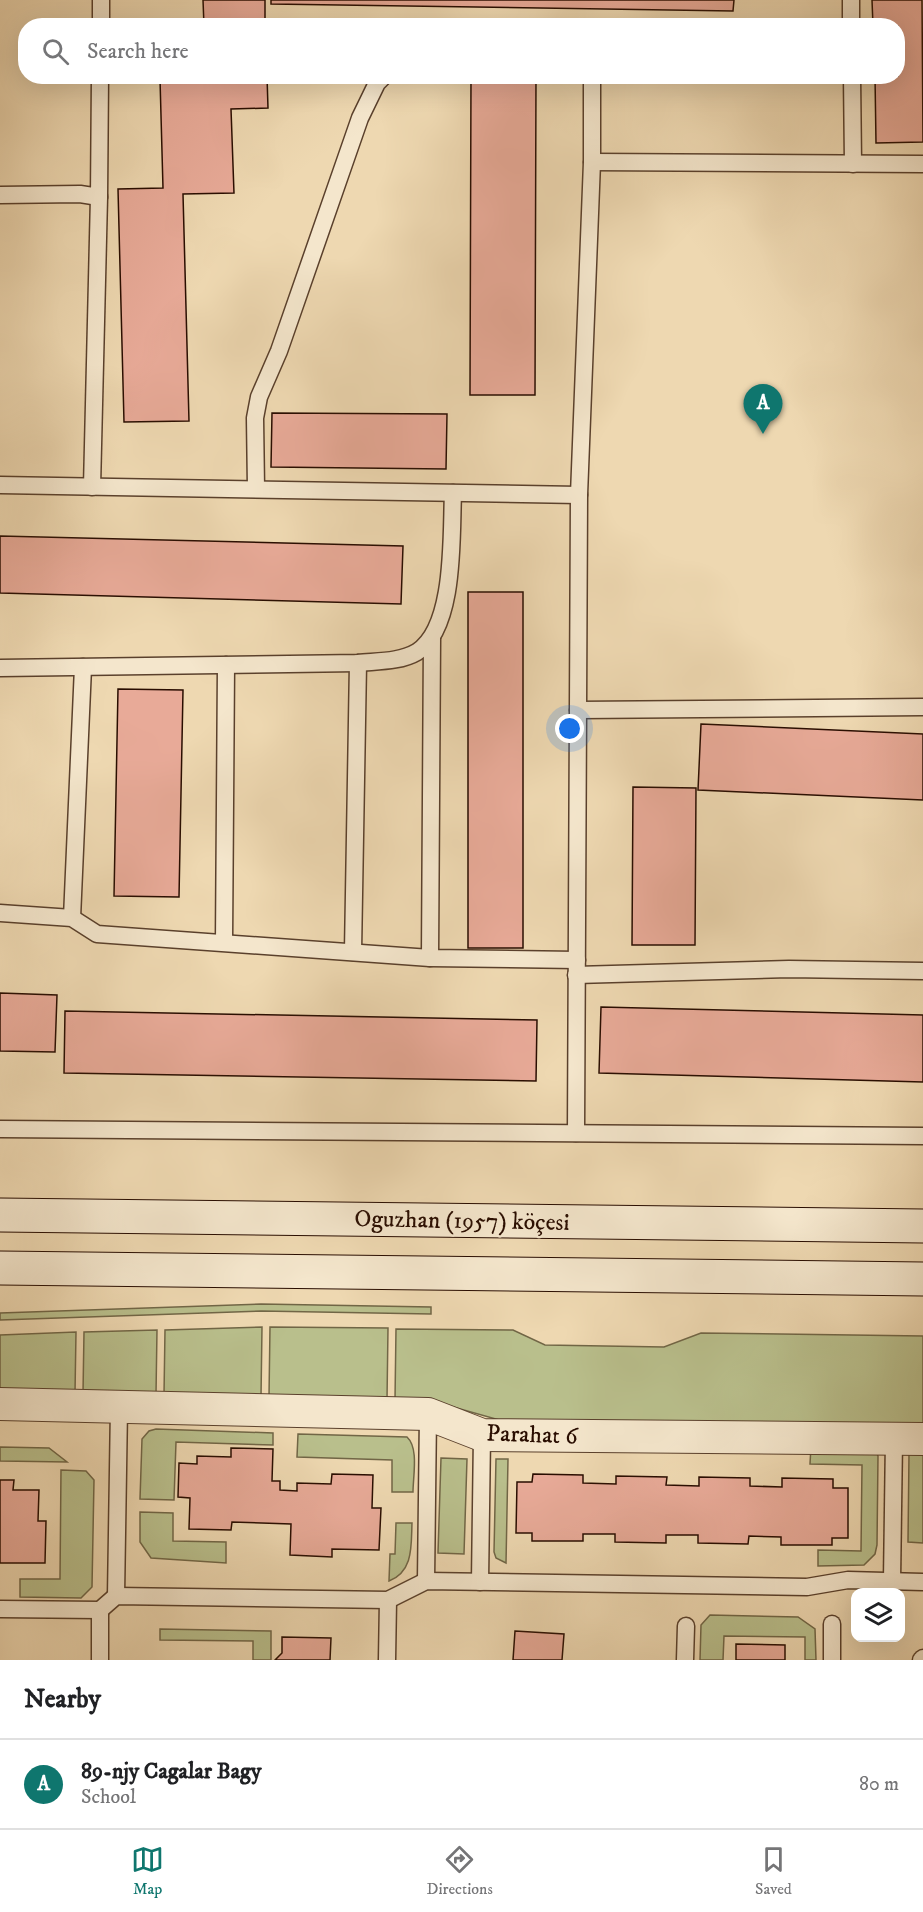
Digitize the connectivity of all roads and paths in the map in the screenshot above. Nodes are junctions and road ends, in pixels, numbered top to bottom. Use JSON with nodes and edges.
{"nodes":[{"id":1,"x":101,"y":0,"type":"edge"},
{"id":2,"x":851,"y":0,"type":"edge"},
{"id":3,"x":101,"y":18,"type":"edge"},
{"id":4,"x":851,"y":18,"type":"edge"},
{"id":5,"x":100,"y":84,"type":"edge"},
{"id":6,"x":377,"y":84,"type":"edge"},
{"id":7,"x":592,"y":84,"type":"edge"},
{"id":8,"x":852,"y":84,"type":"edge"},
{"id":9,"x":592,"y":162,"type":"junction"},
{"id":10,"x":853,"y":164,"type":"junction"},
{"id":11,"x":923,"y":164,"type":"edge"},
{"id":12,"x":0,"y":195,"type":"edge"},
{"id":13,"x":99,"y":197,"type":"junction"},
{"id":14,"x":0,"y":485,"type":"edge"},
{"id":15,"x":93,"y":487,"type":"junction"},
{"id":16,"x":256,"y":489,"type":"junction"},
{"id":17,"x":453,"y":493,"type":"junction"},
{"id":18,"x":579,"y":495,"type":"junction"},
{"id":19,"x":432,"y":638,"type":"junction"},
{"id":20,"x":357,"y":663,"type":"junction"},
{"id":21,"x":226,"y":665,"type":"junction"},
{"id":22,"x":83,"y":667,"type":"junction"},
{"id":23,"x":0,"y":668,"type":"edge"},
{"id":24,"x":923,"y":708,"type":"edge"},
{"id":25,"x":578,"y":710,"type":"junction"},
{"id":26,"x":0,"y":913,"type":"edge"},
{"id":27,"x":72,"y":918,"type":"junction"},
{"id":28,"x":224,"y":942,"type":"junction"},
{"id":29,"x":353,"y":952,"type":"junction"},
{"id":30,"x":430,"y":958,"type":"junction"},
{"id":31,"x":577,"y":968,"type":"junction"},
{"id":32,"x":923,"y":971,"type":"edge"},
{"id":33,"x":0,"y":1129,"type":"edge"},
{"id":34,"x":576,"y":1133,"type":"junction"},
{"id":35,"x":923,"y":1136,"type":"edge"},
{"id":36,"x":0,"y":1215,"type":"edge"},
{"id":37,"x":923,"y":1226,"type":"edge"},
{"id":38,"x":0,"y":1268,"type":"edge"},
{"id":39,"x":923,"y":1279,"type":"edge"},
{"id":40,"x":0,"y":1404,"type":"edge"},
{"id":41,"x":119,"y":1407,"type":"junction"},
{"id":42,"x":428,"y":1414,"type":"junction"},
{"id":43,"x":482,"y":1435,"type":"junction"},
{"id":44,"x":909,"y":1439,"type":"edge"},
{"id":45,"x":426,"y":1581,"type":"junction"},
{"id":46,"x":892,"y":1581,"type":"junction"},
{"id":47,"x":480,"y":1582,"type":"junction"},
{"id":48,"x":923,"y":1582,"type":"edge"},
{"id":49,"x":116,"y":1596,"type":"junction"},
{"id":50,"x":388,"y":1600,"type":"junction"},
{"id":51,"x":0,"y":1608,"type":"edge"},
{"id":52,"x":100,"y":1610,"type":"junction"},
{"id":53,"x":832,"y":1624,"type":"dead end"},
{"id":54,"x":686,"y":1626,"type":"dead end"},
{"id":55,"x":99,"y":1660,"type":"edge"},
{"id":56,"x":387,"y":1660,"type":"edge"},
{"id":57,"x":685,"y":1660,"type":"edge"},
{"id":58,"x":832,"y":1660,"type":"edge"}],
"edges":[{"from":1,"to":3,"type":"lane"},
{"from":2,"to":4,"type":"lane"},
{"from":5,"to":13,"type":"lane"},
{"from":6,"to":16,"type":"lane"},
{"from":7,"to":9,"type":"lane"},
{"from":8,"to":10,"type":"lane"},
{"from":9,"to":10,"type":"lane"},
{"from":9,"to":18,"type":"lane"},
{"from":10,"to":11,"type":"lane"},
{"from":12,"to":13,"type":"lane"},
{"from":13,"to":15,"type":"lane"},
{"from":14,"to":15,"type":"lane"},
{"from":15,"to":16,"type":"lane"},
{"from":16,"to":17,"type":"lane"},
{"from":17,"to":18,"type":"lane"},
{"from":17,"to":19,"type":"lane"},
{"from":18,"to":25,"type":"lane"},
{"from":19,"to":20,"type":"lane"},
{"from":19,"to":30,"type":"lane"},
{"from":20,"to":21,"type":"lane"},
{"from":20,"to":29,"type":"lane"},
{"from":21,"to":22,"type":"lane"},
{"from":21,"to":28,"type":"lane"},
{"from":22,"to":23,"type":"lane"},
{"from":22,"to":27,"type":"lane"},
{"from":24,"to":25,"type":"lane"},
{"from":25,"to":31,"type":"lane"},
{"from":26,"to":27,"type":"lane"},
{"from":27,"to":28,"type":"lane"},
{"from":28,"to":29,"type":"lane"},
{"from":29,"to":30,"type":"lane"},
{"from":30,"to":31,"type":"lane"},
{"from":31,"to":32,"type":"lane"},
{"from":31,"to":34,"type":"lane"},
{"from":33,"to":34,"type":"lane"},
{"from":34,"to":35,"type":"lane"},
{"from":36,"to":37,"type":"main road","name":"Oguzhan (1957) köçesi"},
{"from":38,"to":39,"type":"main road"},
{"from":40,"to":41,"type":"street","name":"Parahat 6"},
{"from":41,"to":42,"type":"street","name":"Parahat 6"},
{"from":41,"to":49,"type":"lane"},
{"from":42,"to":43,"type":"street","name":"Parahat 6"},
{"from":42,"to":45,"type":"lane"},
{"from":43,"to":44,"type":"street","name":"Parahat 6"},
{"from":43,"to":47,"type":"lane"},
{"from":44,"to":46,"type":"lane"},
{"from":45,"to":47,"type":"lane"},
{"from":45,"to":50,"type":"lane"},
{"from":46,"to":47,"type":"lane"},
{"from":46,"to":48,"type":"lane"},
{"from":49,"to":50,"type":"lane"},
{"from":49,"to":52,"type":"lane"},
{"from":50,"to":56,"type":"lane"},
{"from":51,"to":52,"type":"lane"},
{"from":52,"to":55,"type":"lane"},
{"from":53,"to":58,"type":"lane"},
{"from":54,"to":57,"type":"lane"}]}
